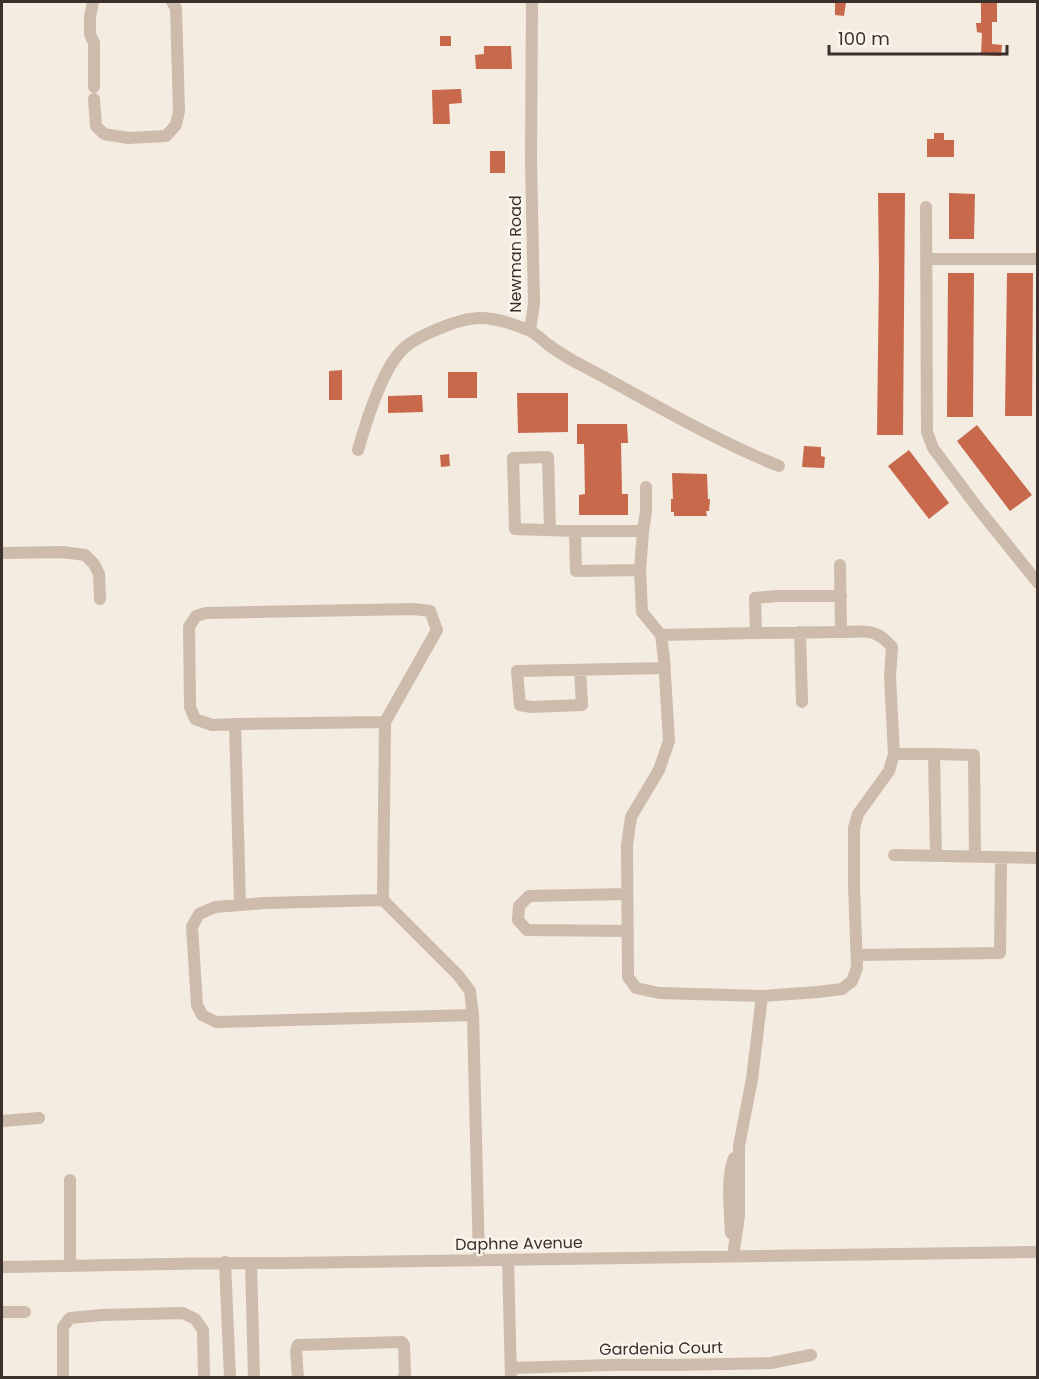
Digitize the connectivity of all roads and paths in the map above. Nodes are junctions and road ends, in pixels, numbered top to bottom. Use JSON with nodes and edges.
{"nodes":[{"id":1,"x":93,"y":2,"type":"edge"},
{"id":2,"x":172,"y":2,"type":"edge"},
{"id":3,"x":532,"y":2,"type":"edge"},
{"id":4,"x":926,"y":207,"type":"dead end"},
{"id":5,"x":926,"y":259,"type":"junction"},
{"id":6,"x":1038,"y":259,"type":"edge"},
{"id":7,"x":530,"y":330,"type":"junction"},
{"id":8,"x":358,"y":450,"type":"dead end"},
{"id":9,"x":779,"y":466,"type":"dead end"},
{"id":10,"x":646,"y":487,"type":"dead end"},
{"id":11,"x":550,"y":530,"type":"junction"},
{"id":12,"x":575,"y":531,"type":"junction"},
{"id":13,"x":643,"y":531,"type":"junction"},
{"id":14,"x":2,"y":554,"type":"edge"},
{"id":15,"x":840,"y":565,"type":"dead end"},
{"id":16,"x":640,"y":570,"type":"junction"},
{"id":17,"x":1038,"y":584,"type":"edge"},
{"id":18,"x":841,"y":596,"type":"junction"},
{"id":19,"x":100,"y":599,"type":"dead end"},
{"id":20,"x":841,"y":632,"type":"junction"},
{"id":21,"x":756,"y":633,"type":"junction"},
{"id":22,"x":800,"y":633,"type":"junction"},
{"id":23,"x":662,"y":635,"type":"junction"},
{"id":24,"x":665,"y":668,"type":"junction"},
{"id":25,"x":580,"y":670,"type":"junction"},
{"id":26,"x":802,"y":702,"type":"dead end"},
{"id":27,"x":385,"y":722,"type":"junction"},
{"id":28,"x":235,"y":724,"type":"junction"},
{"id":29,"x":894,"y":754,"type":"junction"},
{"id":30,"x":934,"y":754,"type":"junction"},
{"id":31,"x":894,"y":855,"type":"dead end"},
{"id":32,"x":936,"y":856,"type":"junction"},
{"id":33,"x":975,"y":857,"type":"junction"},
{"id":34,"x":1001,"y":858,"type":"junction"},
{"id":35,"x":1038,"y":858,"type":"edge"},
{"id":36,"x":627,"y":894,"type":"junction"},
{"id":37,"x":383,"y":900,"type":"junction"},
{"id":38,"x":240,"y":905,"type":"junction"},
{"id":39,"x":628,"y":931,"type":"junction"},
{"id":40,"x":857,"y":955,"type":"junction"},
{"id":41,"x":762,"y":996,"type":"junction"},
{"id":42,"x":473,"y":1015,"type":"junction"},
{"id":43,"x":39,"y":1118,"type":"dead end"},
{"id":44,"x":2,"y":1121,"type":"edge"},
{"id":45,"x":70,"y":1180,"type":"dead end"},
{"id":46,"x":1038,"y":1252,"type":"edge"},
{"id":47,"x":733,"y":1256,"type":"junction"},
{"id":48,"x":479,"y":1260,"type":"junction"},
{"id":49,"x":508,"y":1260,"type":"junction"},
{"id":50,"x":225,"y":1262,"type":"junction"},
{"id":51,"x":251,"y":1263,"type":"junction"},
{"id":52,"x":70,"y":1266,"type":"junction"},
{"id":53,"x":2,"y":1267,"type":"edge"},
{"id":54,"x":2,"y":1312,"type":"edge"},
{"id":55,"x":25,"y":1312,"type":"dead end"},
{"id":56,"x":811,"y":1355,"type":"dead end"},
{"id":57,"x":511,"y":1373,"type":"edge"},
{"id":58,"x":63,"y":1377,"type":"edge"},
{"id":59,"x":204,"y":1377,"type":"edge"},
{"id":60,"x":230,"y":1377,"type":"edge"},
{"id":61,"x":254,"y":1377,"type":"edge"},
{"id":62,"x":297,"y":1377,"type":"edge"},
{"id":63,"x":403,"y":1377,"type":"edge"}],
"edges":[{"from":1,"to":2,"type":"street"},
{"from":3,"to":7,"type":"street","name":"Newman Road"},
{"from":4,"to":5,"type":"street"},
{"from":5,"to":6,"type":"street"},
{"from":5,"to":17,"type":"street"},
{"from":7,"to":8,"type":"street"},
{"from":7,"to":9,"type":"street","name":"Newman Road"},
{"from":10,"to":13,"type":"street"},
{"from":11,"to":11,"type":"street"},
{"from":11,"to":12,"type":"street"},
{"from":12,"to":13,"type":"street"},
{"from":12,"to":16,"type":"street"},
{"from":13,"to":16,"type":"street"},
{"from":14,"to":19,"type":"street"},
{"from":15,"to":18,"type":"street"},
{"from":16,"to":23,"type":"street"},
{"from":18,"to":20,"type":"street"},
{"from":18,"to":21,"type":"street"},
{"from":20,"to":22,"type":"street"},
{"from":20,"to":29,"type":"street"},
{"from":21,"to":22,"type":"street"},
{"from":21,"to":23,"type":"street"},
{"from":22,"to":26,"type":"street"},
{"from":23,"to":24,"type":"street"},
{"from":24,"to":25,"type":"street"},
{"from":24,"to":36,"type":"street"},
{"from":25,"to":25,"type":"street"},
{"from":27,"to":28,"type":"street"},
{"from":27,"to":28,"type":"street"},
{"from":27,"to":37,"type":"street"},
{"from":28,"to":38,"type":"street"},
{"from":29,"to":30,"type":"street"},
{"from":29,"to":40,"type":"street"},
{"from":30,"to":32,"type":"street"},
{"from":30,"to":33,"type":"street"},
{"from":31,"to":32,"type":"street"},
{"from":32,"to":33,"type":"street"},
{"from":33,"to":34,"type":"street"},
{"from":34,"to":35,"type":"street"},
{"from":34,"to":40,"type":"street"},
{"from":36,"to":39,"type":"street"},
{"from":36,"to":39,"type":"street"},
{"from":37,"to":38,"type":"street"},
{"from":37,"to":42,"type":"street"},
{"from":38,"to":42,"type":"street"},
{"from":39,"to":41,"type":"street"},
{"from":40,"to":41,"type":"street"},
{"from":41,"to":47,"type":"street"},
{"from":42,"to":48,"type":"street"},
{"from":43,"to":44,"type":"street"},
{"from":45,"to":52,"type":"street"},
{"from":46,"to":47,"type":"street","name":"Daphne Avenue"},
{"from":47,"to":49,"type":"street","name":"Daphne Avenue"},
{"from":48,"to":49,"type":"street","name":"Daphne Avenue"},
{"from":48,"to":51,"type":"street","name":"Daphne Avenue"},
{"from":49,"to":57,"type":"street"},
{"from":50,"to":51,"type":"street","name":"Daphne Avenue"},
{"from":50,"to":52,"type":"street","name":"Daphne Avenue"},
{"from":50,"to":60,"type":"street"},
{"from":51,"to":61,"type":"street"},
{"from":52,"to":53,"type":"street","name":"Daphne Avenue"},
{"from":54,"to":55,"type":"street"},
{"from":56,"to":57,"type":"street","name":"Gardenia Court"},
{"from":58,"to":59,"type":"street"},
{"from":62,"to":63,"type":"street"}]}
